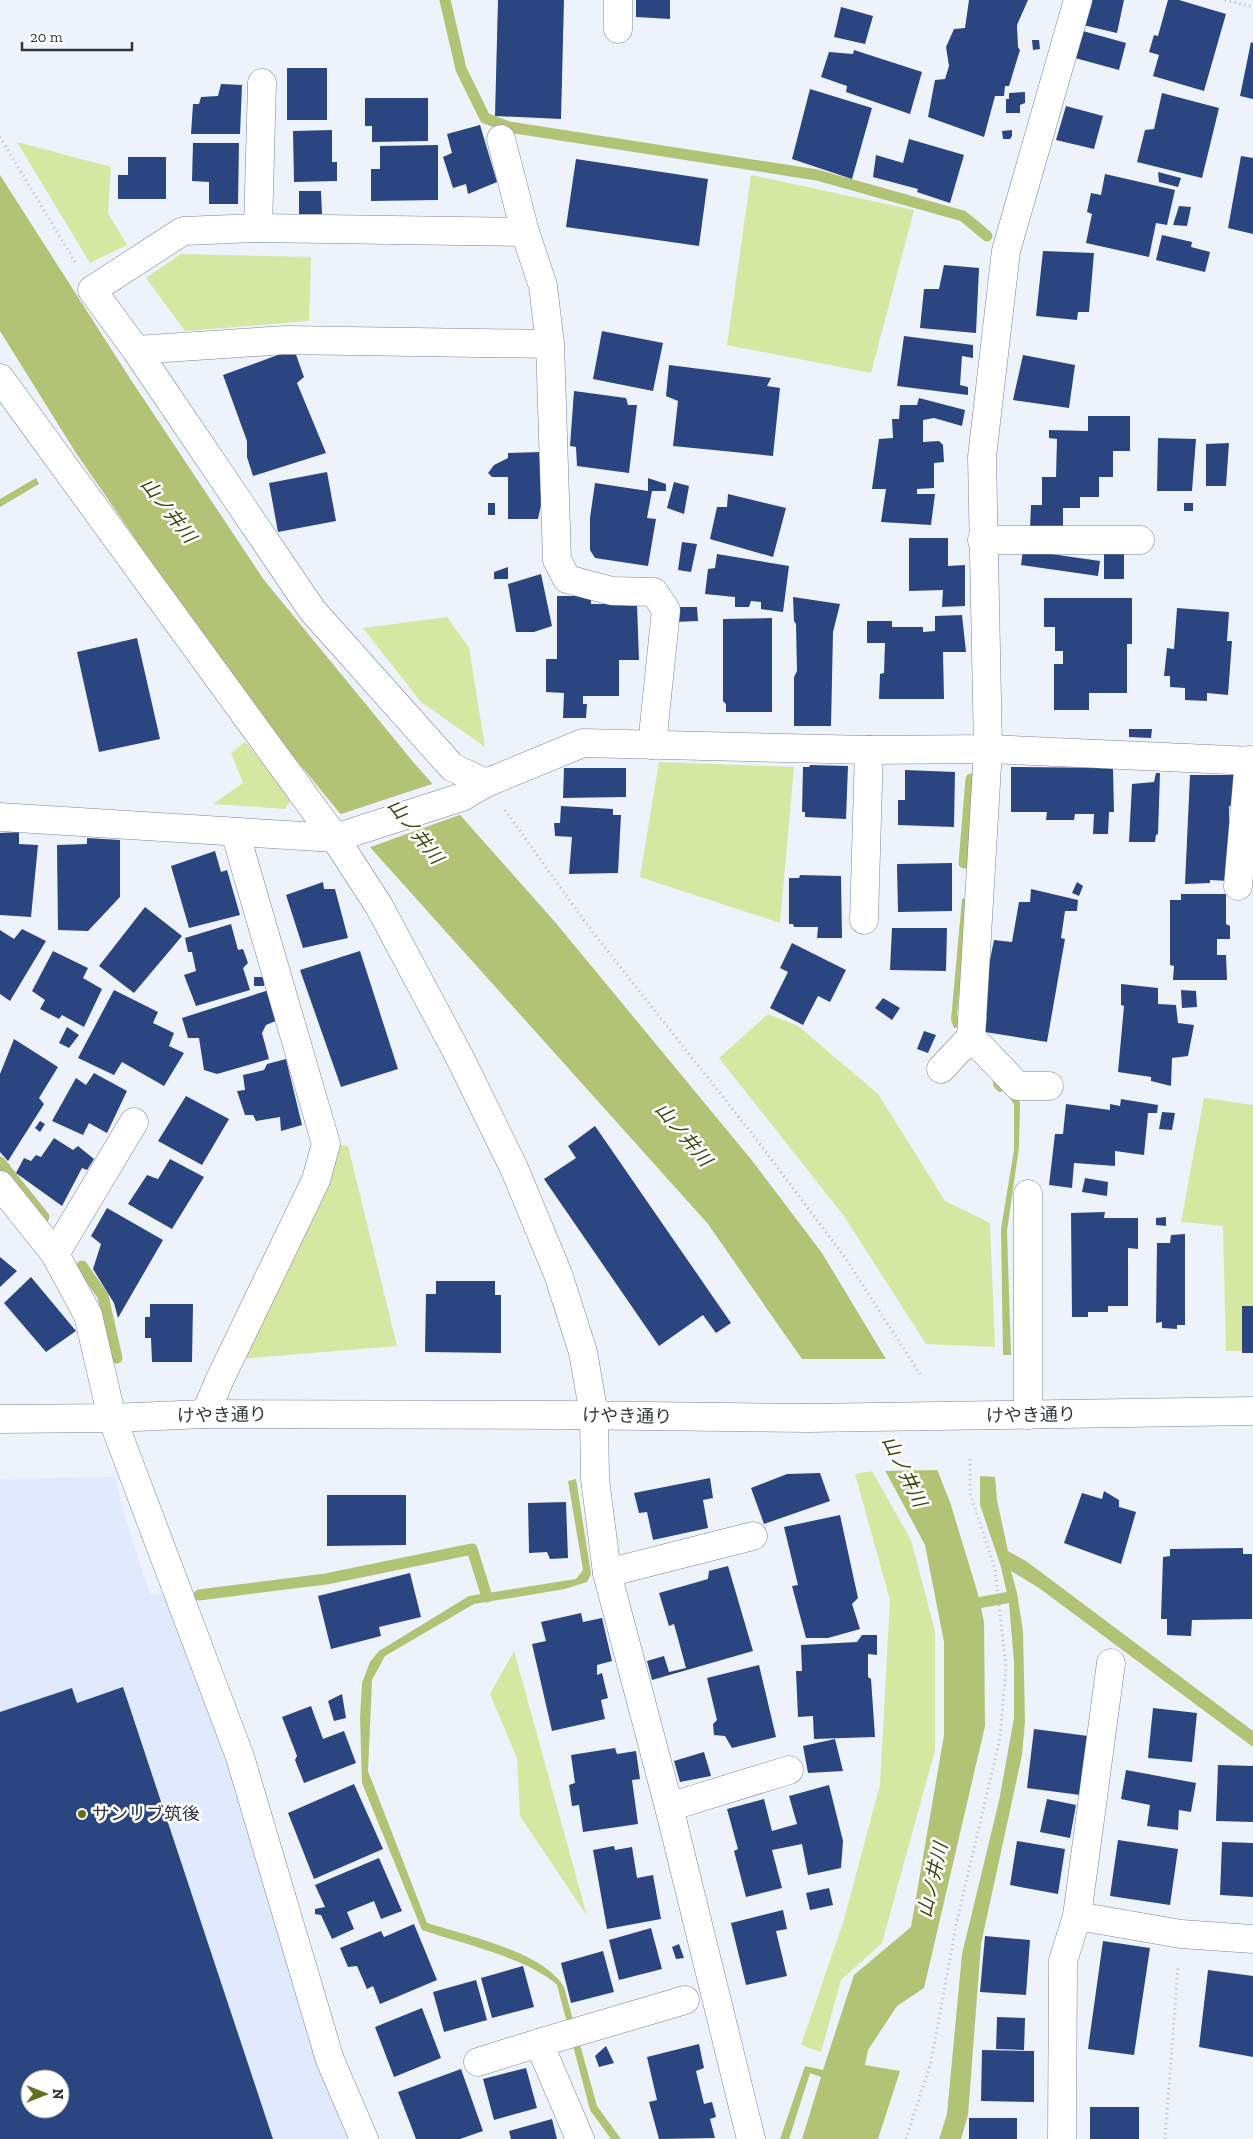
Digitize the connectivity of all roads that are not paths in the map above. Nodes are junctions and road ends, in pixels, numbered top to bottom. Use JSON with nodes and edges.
{"nodes":[{"id":1,"x":618,"y":0,"type":"edge"},
{"id":2,"x":1078,"y":0,"type":"edge"},
{"id":3,"x":618,"y":29,"type":"dead end"},
{"id":4,"x":262,"y":84,"type":"dead end"},
{"id":5,"x":501,"y":139,"type":"dead end"},
{"id":6,"x":258,"y":228,"type":"junction"},
{"id":7,"x":525,"y":232,"type":"junction"},
{"id":8,"x":550,"y":344,"type":"junction"},
{"id":9,"x":136,"y":350,"type":"junction"},
{"id":10,"x":0,"y":378,"type":"edge"},
{"id":11,"x":982,"y":540,"type":"junction"},
{"id":12,"x":1140,"y":540,"type":"dead end"},
{"id":13,"x":652,"y":745,"type":"junction"},
{"id":14,"x":988,"y":749,"type":"junction"},
{"id":15,"x":869,"y":750,"type":"junction"},
{"id":16,"x":1251,"y":760,"type":"edge"},
{"id":17,"x":486,"y":783,"type":"junction"},
{"id":18,"x":0,"y":817,"type":"edge"},
{"id":19,"x":235,"y":832,"type":"junction"},
{"id":20,"x":335,"y":838,"type":"junction"},
{"id":21,"x":1238,"y":886,"type":"dead end"},
{"id":22,"x":864,"y":920,"type":"dead end"},
{"id":23,"x":971,"y":1037,"type":"junction"},
{"id":24,"x":941,"y":1069,"type":"dead end"},
{"id":25,"x":1049,"y":1086,"type":"dead end"},
{"id":26,"x":134,"y":1122,"type":"dead end"},
{"id":27,"x":0,"y":1185,"type":"edge"},
{"id":28,"x":1028,"y":1194,"type":"dead end"},
{"id":29,"x":55,"y":1254,"type":"junction"},
{"id":30,"x":1253,"y":1411,"type":"edge"},
{"id":31,"x":205,"y":1414,"type":"junction"},
{"id":32,"x":594,"y":1415,"type":"junction"},
{"id":33,"x":1028,"y":1415,"type":"junction"},
{"id":34,"x":112,"y":1418,"type":"junction"},
{"id":35,"x":0,"y":1419,"type":"edge"},
{"id":36,"x":753,"y":1536,"type":"dead end"},
{"id":37,"x":607,"y":1573,"type":"junction"},
{"id":38,"x":1111,"y":1663,"type":"dead end"},
{"id":39,"x":789,"y":1770,"type":"dead end"},
{"id":40,"x":669,"y":1807,"type":"junction"},
{"id":41,"x":1077,"y":1916,"type":"junction"},
{"id":42,"x":1253,"y":1939,"type":"edge"},
{"id":43,"x":685,"y":2000,"type":"dead end"},
{"id":44,"x":561,"y":2036,"type":"junction"},
{"id":45,"x":478,"y":2062,"type":"dead end"},
{"id":46,"x":364,"y":2139,"type":"edge"},
{"id":47,"x":580,"y":2139,"type":"edge"},
{"id":48,"x":751,"y":2139,"type":"edge"},
{"id":49,"x":1062,"y":2139,"type":"edge"}],
"edges":[{"from":1,"to":3,"type":"street"},
{"from":2,"to":11,"type":"street"},
{"from":4,"to":6,"type":"street"},
{"from":5,"to":7,"type":"street"},
{"from":6,"to":7,"type":"street"},
{"from":6,"to":9,"type":"street"},
{"from":7,"to":8,"type":"street"},
{"from":8,"to":9,"type":"street"},
{"from":8,"to":13,"type":"street"},
{"from":9,"to":17,"type":"street"},
{"from":10,"to":20,"type":"street"},
{"from":11,"to":12,"type":"street"},
{"from":11,"to":14,"type":"street"},
{"from":13,"to":15,"type":"street"},
{"from":13,"to":17,"type":"street"},
{"from":14,"to":15,"type":"street"},
{"from":14,"to":16,"type":"street"},
{"from":14,"to":23,"type":"street"},
{"from":15,"to":22,"type":"street"},
{"from":16,"to":21,"type":"street"},
{"from":17,"to":20,"type":"street"},
{"from":18,"to":19,"type":"street"},
{"from":19,"to":20,"type":"street"},
{"from":19,"to":31,"type":"street"},
{"from":20,"to":32,"type":"street"},
{"from":23,"to":24,"type":"street"},
{"from":23,"to":25,"type":"street"},
{"from":26,"to":29,"type":"street"},
{"from":27,"to":29,"type":"street"},
{"from":28,"to":33,"type":"street"},
{"from":29,"to":34,"type":"street"},
{"from":30,"to":33,"type":"street","name":"けやき通り"},
{"from":31,"to":32,"type":"street","name":"けやき通り"},
{"from":31,"to":34,"type":"street","name":"けやき通り"},
{"from":32,"to":33,"type":"street","name":"けやき通り"},
{"from":32,"to":37,"type":"street"},
{"from":34,"to":35,"type":"street","name":"けやき通り"},
{"from":34,"to":46,"type":"street"},
{"from":36,"to":37,"type":"street"},
{"from":37,"to":40,"type":"street"},
{"from":38,"to":41,"type":"street"},
{"from":39,"to":40,"type":"street"},
{"from":40,"to":48,"type":"street"},
{"from":41,"to":42,"type":"street"},
{"from":41,"to":49,"type":"street"},
{"from":43,"to":44,"type":"street"},
{"from":44,"to":45,"type":"street"},
{"from":44,"to":47,"type":"street"}]}
